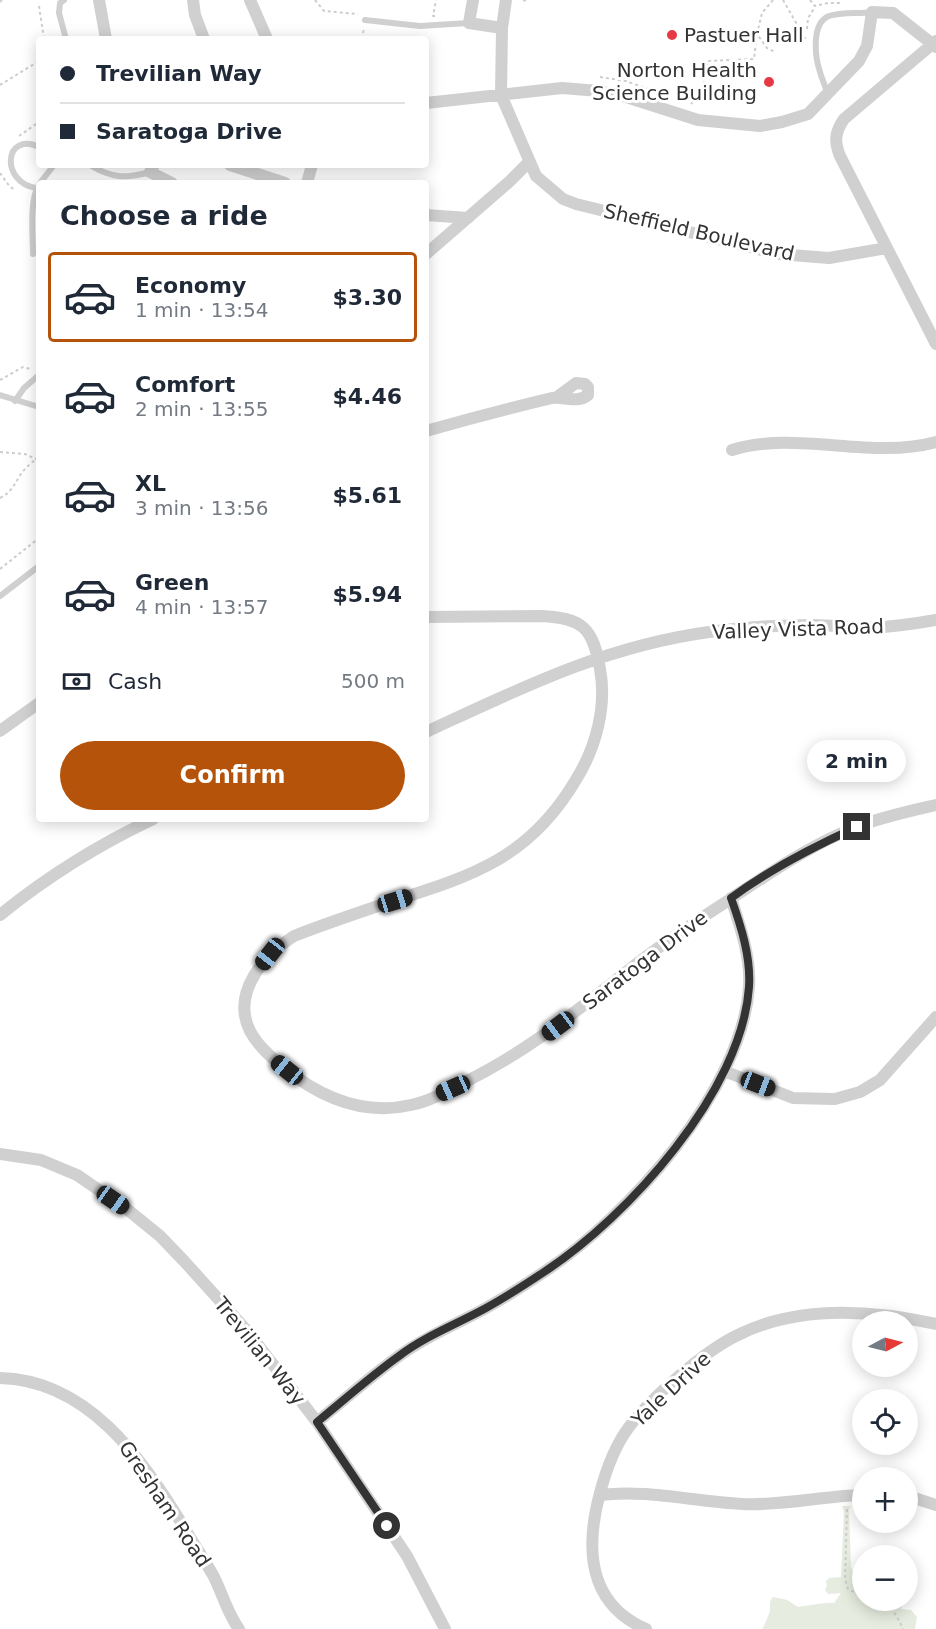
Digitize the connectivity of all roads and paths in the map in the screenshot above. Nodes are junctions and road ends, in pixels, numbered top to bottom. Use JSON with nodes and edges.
{"nodes":[{"id":1,"x":64,"y":0,"type":"edge"},
{"id":2,"x":99,"y":0,"type":"edge"},
{"id":3,"x":193,"y":0,"type":"edge"},
{"id":4,"x":250,"y":0,"type":"edge"},
{"id":5,"x":315,"y":0,"type":"edge"},
{"id":6,"x":436,"y":0,"type":"edge"},
{"id":7,"x":473,"y":0,"type":"edge"},
{"id":8,"x":506,"y":0,"type":"edge"},
{"id":9,"x":774,"y":0,"type":"edge"},
{"id":10,"x":783,"y":0,"type":"edge"},
{"id":11,"x":39,"y":6,"type":"dead end"},
{"id":12,"x":815,"y":6,"type":"dead end"},
{"id":13,"x":873,"y":6,"type":"edge"},
{"id":14,"x":441,"y":16,"type":"dead end"},
{"id":15,"x":365,"y":20,"type":"junction"},
{"id":16,"x":469,"y":23,"type":"junction"},
{"id":17,"x":502,"y":27,"type":"junction"},
{"id":18,"x":757,"y":34,"type":"junction"},
{"id":19,"x":44,"y":36,"type":"edge"},
{"id":20,"x":65,"y":36,"type":"edge"},
{"id":21,"x":105,"y":36,"type":"edge"},
{"id":22,"x":203,"y":36,"type":"edge"},
{"id":23,"x":266,"y":36,"type":"edge"},
{"id":24,"x":362,"y":36,"type":"edge"},
{"id":25,"x":807,"y":40,"type":"junction"},
{"id":26,"x":935,"y":44,"type":"edge"},
{"id":27,"x":809,"y":47,"type":"dead end"},
{"id":28,"x":775,"y":51,"type":"dead end"},
{"id":29,"x":36,"y":63,"type":"edge"},
{"id":30,"x":595,"y":77,"type":"dead end"},
{"id":31,"x":0,"y":85,"type":"edge"},
{"id":32,"x":501,"y":95,"type":"junction"},
{"id":33,"x":665,"y":95,"type":"dead end"},
{"id":34,"x":827,"y":95,"type":"junction"},
{"id":35,"x":682,"y":101,"type":"dead end"},
{"id":36,"x":429,"y":103,"type":"edge"},
{"id":37,"x":691,"y":104,"type":"junction"},
{"id":38,"x":700,"y":107,"type":"dead end"},
{"id":39,"x":36,"y":145,"type":"edge"},
{"id":40,"x":529,"y":162,"type":"junction"},
{"id":41,"x":95,"y":168,"type":"edge"},
{"id":42,"x":152,"y":168,"type":"edge"},
{"id":43,"x":239,"y":168,"type":"edge"},
{"id":44,"x":168,"y":180,"type":"edge"},
{"id":45,"x":276,"y":180,"type":"edge"},
{"id":46,"x":36,"y":185,"type":"edge"},
{"id":47,"x":36,"y":196,"type":"edge"},
{"id":48,"x":429,"y":215,"type":"edge"},
{"id":49,"x":468,"y":218,"type":"junction"},
{"id":50,"x":887,"y":248,"type":"junction"},
{"id":51,"x":429,"y":251,"type":"edge"},
{"id":52,"x":33,"y":254,"type":"dead end"},
{"id":53,"x":936,"y":344,"type":"edge"},
{"id":54,"x":36,"y":378,"type":"edge"},
{"id":55,"x":0,"y":395,"type":"edge"},
{"id":56,"x":557,"y":397,"type":"dead end"},
{"id":57,"x":15,"y":401,"type":"junction"},
{"id":58,"x":36,"y":406,"type":"edge"},
{"id":59,"x":429,"y":429,"type":"edge"},
{"id":60,"x":936,"y":442,"type":"edge"},
{"id":61,"x":732,"y":450,"type":"dead end"},
{"id":62,"x":0,"y":452,"type":"edge"},
{"id":63,"x":36,"y":459,"type":"edge"},
{"id":64,"x":36,"y":460,"type":"edge"},
{"id":65,"x":0,"y":498,"type":"edge"},
{"id":66,"x":36,"y":540,"type":"edge"},
{"id":67,"x":36,"y":568,"type":"edge"},
{"id":68,"x":0,"y":569,"type":"edge"},
{"id":69,"x":0,"y":596,"type":"edge"},
{"id":70,"x":429,"y":617,"type":"edge"},
{"id":71,"x":936,"y":620,"type":"edge"},
{"id":72,"x":598,"y":657,"type":"junction"},
{"id":73,"x":36,"y":705,"type":"edge"},
{"id":74,"x":0,"y":731,"type":"edge"},
{"id":75,"x":429,"y":731,"type":"edge"},
{"id":76,"x":936,"y":805,"type":"edge"},
{"id":77,"x":147,"y":822,"type":"edge"},
{"id":78,"x":731,"y":898,"type":"junction"},
{"id":79,"x":0,"y":915,"type":"edge"},
{"id":80,"x":936,"y":1017,"type":"edge"},
{"id":81,"x":724,"y":1071,"type":"junction"},
{"id":82,"x":0,"y":1154,"type":"edge"},
{"id":83,"x":936,"y":1324,"type":"edge"},
{"id":84,"x":0,"y":1377,"type":"edge"},
{"id":85,"x":317,"y":1422,"type":"junction"},
{"id":86,"x":600,"y":1495,"type":"junction"},
{"id":87,"x":852,"y":1496,"type":"edge"},
{"id":88,"x":918,"y":1499,"type":"edge"},
{"id":89,"x":936,"y":1505,"type":"edge"},
{"id":90,"x":847,"y":1506,"type":"dead end"},
{"id":91,"x":852,"y":1591,"type":"edge"},
{"id":92,"x":893,"y":1611,"type":"edge"},
{"id":93,"x":239,"y":1629,"type":"edge"},
{"id":94,"x":445,"y":1629,"type":"edge"},
{"id":95,"x":646,"y":1629,"type":"edge"},
{"id":96,"x":903,"y":1629,"type":"edge"}],
"edges":[{"from":1,"to":20,"type":"lane"},
{"from":2,"to":21,"type":"street"},
{"from":3,"to":22,"type":"street"},
{"from":4,"to":23,"type":"street"},
{"from":5,"to":15,"type":"path"},
{"from":6,"to":14,"type":"path"},
{"from":7,"to":16,"type":"street"},
{"from":8,"to":17,"type":"street"},
{"from":9,"to":18,"type":"path"},
{"from":10,"to":25,"type":"path"},
{"from":11,"to":19,"type":"path"},
{"from":12,"to":25,"type":"path"},
{"from":13,"to":26,"type":"street"},
{"from":13,"to":34,"type":"street"},
{"from":13,"to":34,"type":"lane"},
{"from":15,"to":16,"type":"lane"},
{"from":15,"to":24,"type":"path"},
{"from":16,"to":17,"type":"street"},
{"from":17,"to":32,"type":"street"},
{"from":18,"to":28,"type":"path"},
{"from":18,"to":37,"type":"path"},
{"from":25,"to":27,"type":"path"},
{"from":26,"to":50,"type":"street"},
{"from":29,"to":31,"type":"path"},
{"from":30,"to":33,"type":"path"},
{"from":32,"to":34,"type":"street"},
{"from":32,"to":36,"type":"street"},
{"from":32,"to":40,"type":"street","name":"Sheffield Boulevard"},
{"from":35,"to":37,"type":"path"},
{"from":37,"to":38,"type":"path"},
{"from":39,"to":46,"type":"lane"},
{"from":40,"to":49,"type":"street"},
{"from":40,"to":50,"type":"street","name":"Sheffield Boulevard"},
{"from":41,"to":42,"type":"lane"},
{"from":42,"to":44,"type":"street"},
{"from":43,"to":45,"type":"street"},
{"from":47,"to":52,"type":"lane"},
{"from":48,"to":49,"type":"street"},
{"from":49,"to":51,"type":"street"},
{"from":50,"to":53,"type":"street"},
{"from":54,"to":57,"type":"lane"},
{"from":55,"to":57,"type":"lane"},
{"from":56,"to":59,"type":"street"},
{"from":57,"to":58,"type":"lane"},
{"from":60,"to":61,"type":"street"},
{"from":62,"to":63,"type":"path"},
{"from":64,"to":65,"type":"path"},
{"from":66,"to":68,"type":"path"},
{"from":67,"to":69,"type":"lane"},
{"from":70,"to":72,"type":"street","name":"Saratoga Drive"},
{"from":71,"to":72,"type":"street","name":"Valley Vista Road"},
{"from":72,"to":75,"type":"street","name":"Valley Vista Road"},
{"from":72,"to":78,"type":"street","name":"Saratoga Drive"},
{"from":73,"to":74,"type":"street"},
{"from":76,"to":78,"type":"street","name":"Saratoga Drive"},
{"from":77,"to":79,"type":"street"},
{"from":78,"to":81,"type":"street"},
{"from":80,"to":81,"type":"street"},
{"from":81,"to":85,"type":"street"},
{"from":82,"to":85,"type":"street","name":"Trevilian Way"},
{"from":83,"to":86,"type":"street","name":"Yale Drive"},
{"from":84,"to":93,"type":"street","name":"Gresham Road"},
{"from":85,"to":94,"type":"street","name":"Trevilian Way"},
{"from":86,"to":87,"type":"street"},
{"from":86,"to":95,"type":"street","name":"Yale Drive"},
{"from":88,"to":89,"type":"street"},
{"from":90,"to":91,"type":"path"},
{"from":92,"to":96,"type":"path"}]}
